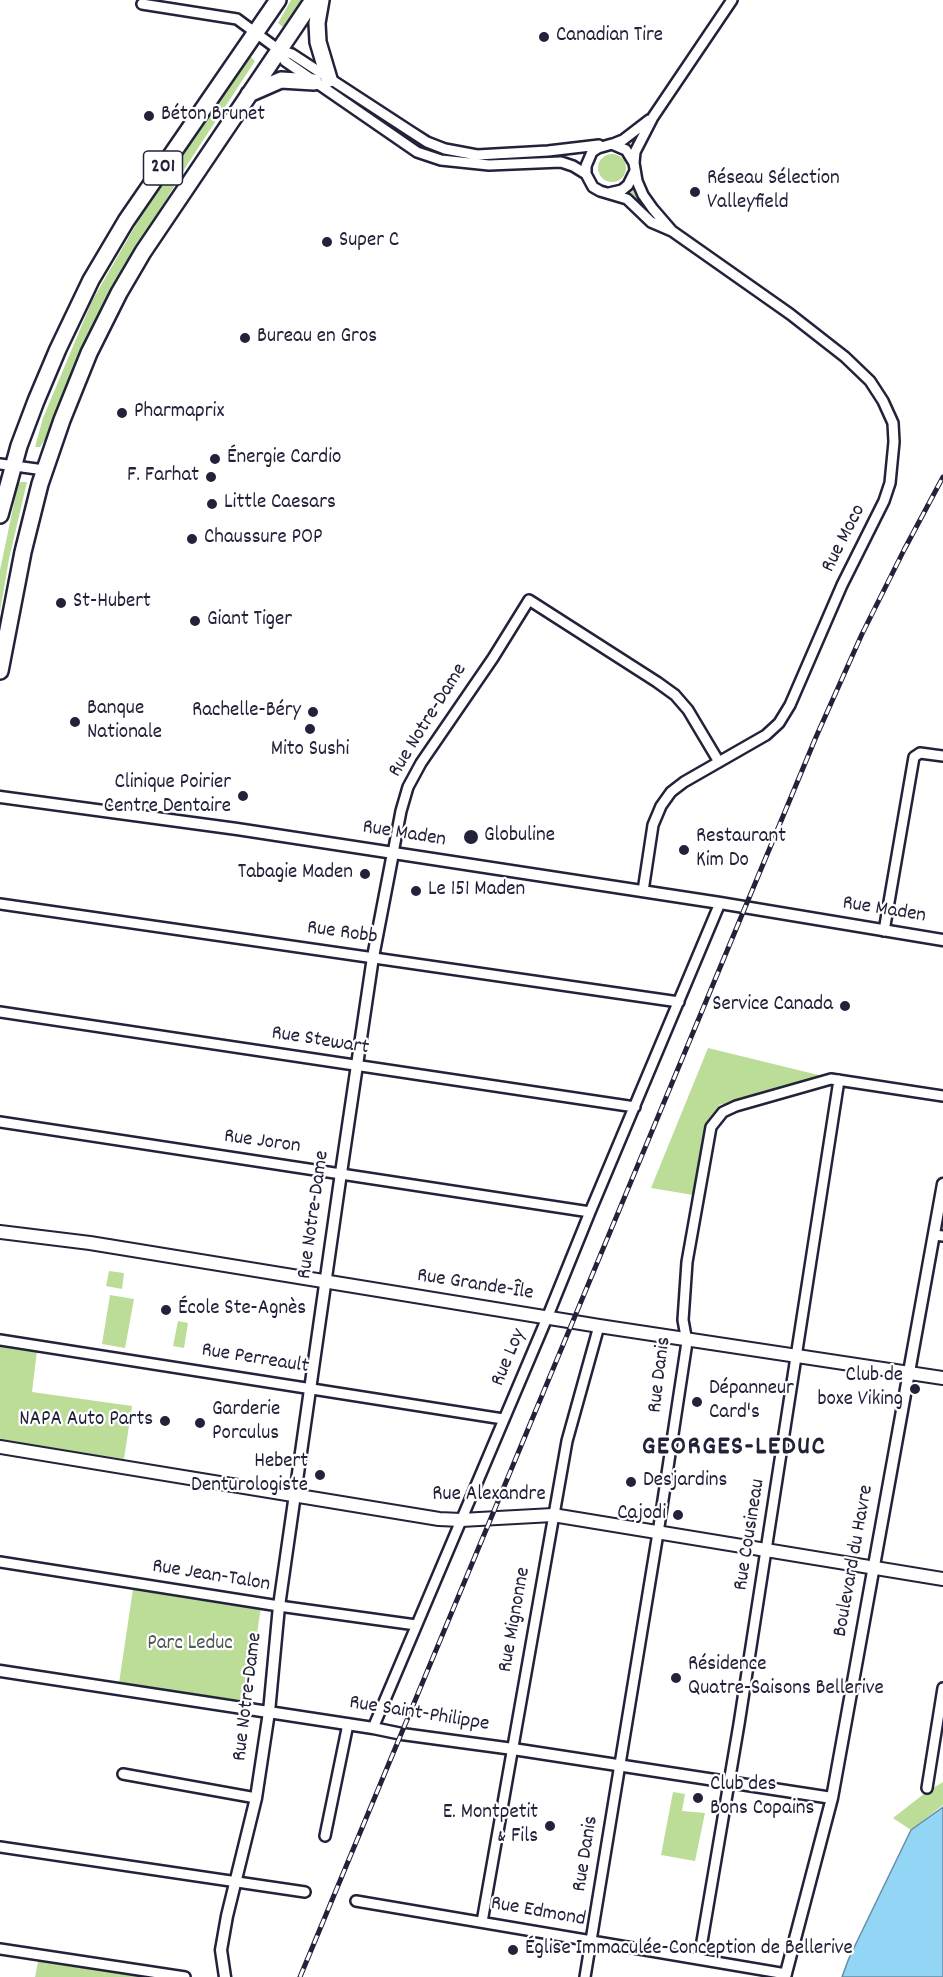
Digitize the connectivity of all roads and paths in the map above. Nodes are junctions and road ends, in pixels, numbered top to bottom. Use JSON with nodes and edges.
{"nodes":[{"id":1,"x":278,"y":0,"type":"edge"},
{"id":2,"x":314,"y":0,"type":"edge"},
{"id":3,"x":321,"y":0,"type":"edge"},
{"id":4,"x":729,"y":1,"type":"edge"},
{"id":5,"x":142,"y":4,"type":"dead end"},
{"id":6,"x":255,"y":33,"type":"junction"},
{"id":7,"x":279,"y":50,"type":"junction"},
{"id":8,"x":322,"y":80,"type":"junction"},
{"id":9,"x":249,"y":94,"type":"junction"},
{"id":10,"x":653,"y":117,"type":"junction"},
{"id":11,"x":608,"y":144,"type":"junction"},
{"id":12,"x":634,"y":167,"type":"junction"},
{"id":13,"x":586,"y":174,"type":"junction"},
{"id":14,"x":607,"y":193,"type":"junction"},
{"id":15,"x":672,"y":231,"type":"junction"},
{"id":16,"x":7,"y":465,"type":"edge"},
{"id":17,"x":44,"y":470,"type":"junction"},
{"id":18,"x":0,"y":515,"type":"edge"},
{"id":19,"x":0,"y":671,"type":"edge"},
{"id":20,"x":943,"y":756,"type":"edge"},
{"id":21,"x":719,"y":762,"type":"junction"},
{"id":22,"x":0,"y":797,"type":"edge"},
{"id":23,"x":393,"y":853,"type":"junction"},
{"id":24,"x":643,"y":891,"type":"junction"},
{"id":25,"x":720,"y":903,"type":"junction"},
{"id":26,"x":0,"y":904,"type":"edge"},
{"id":27,"x":884,"y":931,"type":"junction"},
{"id":28,"x":943,"y":940,"type":"edge"},
{"id":29,"x":373,"y":957,"type":"junction"},
{"id":30,"x":679,"y":1002,"type":"junction"},
{"id":31,"x":0,"y":1012,"type":"edge"},
{"id":32,"x":357,"y":1065,"type":"junction"},
{"id":33,"x":839,"y":1080,"type":"junction"},
{"id":34,"x":943,"y":1096,"type":"edge"},
{"id":35,"x":635,"y":1107,"type":"junction"},
{"id":36,"x":0,"y":1122,"type":"edge"},
{"id":37,"x":341,"y":1173,"type":"junction"},
{"id":38,"x":943,"y":1184,"type":"edge"},
{"id":39,"x":590,"y":1212,"type":"junction"},
{"id":40,"x":0,"y":1232,"type":"edge"},
{"id":41,"x":938,"y":1236,"type":"edge"},
{"id":42,"x":325,"y":1282,"type":"junction"},
{"id":43,"x":547,"y":1318,"type":"junction"},
{"id":44,"x":598,"y":1326,"type":"junction"},
{"id":45,"x":686,"y":1338,"type":"junction"},
{"id":46,"x":0,"y":1340,"type":"edge"},
{"id":47,"x":796,"y":1356,"type":"junction"},
{"id":48,"x":909,"y":1373,"type":"junction"},
{"id":49,"x":943,"y":1378,"type":"edge"},
{"id":50,"x":311,"y":1387,"type":"junction"},
{"id":51,"x":503,"y":1419,"type":"junction"},
{"id":52,"x":0,"y":1447,"type":"edge"},
{"id":53,"x":295,"y":1495,"type":"junction"},
{"id":54,"x":553,"y":1515,"type":"junction"},
{"id":55,"x":461,"y":1520,"type":"junction"},
{"id":56,"x":658,"y":1533,"type":"junction"},
{"id":57,"x":766,"y":1550,"type":"junction"},
{"id":58,"x":0,"y":1562,"type":"edge"},
{"id":59,"x":873,"y":1568,"type":"junction"},
{"id":60,"x":943,"y":1579,"type":"edge"},
{"id":61,"x":279,"y":1606,"type":"junction"},
{"id":62,"x":416,"y":1625,"type":"junction"},
{"id":63,"x":0,"y":1671,"type":"edge"},
{"id":64,"x":943,"y":1688,"type":"edge"},
{"id":65,"x":269,"y":1712,"type":"junction"},
{"id":66,"x":348,"y":1724,"type":"junction"},
{"id":67,"x":373,"y":1728,"type":"junction"},
{"id":68,"x":513,"y":1749,"type":"junction"},
{"id":69,"x":620,"y":1765,"type":"junction"},
{"id":70,"x":123,"y":1774,"type":"dead end"},
{"id":71,"x":729,"y":1782,"type":"junction"},
{"id":72,"x":927,"y":1788,"type":"dead end"},
{"id":73,"x":255,"y":1798,"type":"junction"},
{"id":74,"x":832,"y":1798,"type":"junction"},
{"id":75,"x":325,"y":1836,"type":"dead end"},
{"id":76,"x":0,"y":1847,"type":"edge"},
{"id":77,"x":236,"y":1881,"type":"junction"},
{"id":78,"x":305,"y":1892,"type":"dead end"},
{"id":79,"x":356,"y":1900,"type":"dead end"},
{"id":80,"x":482,"y":1922,"type":"junction"},
{"id":81,"x":591,"y":1941,"type":"junction"},
{"id":82,"x":0,"y":1949,"type":"edge"},
{"id":83,"x":699,"y":1959,"type":"junction"},
{"id":84,"x":785,"y":1975,"type":"edge"},
{"id":85,"x":185,"y":1977,"type":"edge"},
{"id":86,"x":225,"y":1977,"type":"edge"},
{"id":87,"x":585,"y":1977,"type":"edge"}],
"edges":[{"from":1,"to":6,"type":"highway","number":"201"},
{"from":2,"to":7,"type":"highway","number":"201"},
{"from":3,"to":8,"type":"highway"},
{"from":4,"to":10,"type":"street"},
{"from":5,"to":6,"type":"street","name":"Rue Moco"},
{"from":6,"to":7,"type":"street","name":"Rue Moco"},
{"from":6,"to":16,"type":"highway","number":"201"},
{"from":7,"to":8,"type":"street","name":"Rue Moco"},
{"from":7,"to":8,"type":"street","name":"Rue Moco"},
{"from":7,"to":9,"type":"highway","number":"201"},
{"from":8,"to":9,"type":"highway"},
{"from":8,"to":11,"type":"street","name":"Rue Moco"},
{"from":8,"to":13,"type":"street","name":"Rue Moco"},
{"from":9,"to":17,"type":"highway","number":"201"},
{"from":10,"to":11,"type":"street"},
{"from":10,"to":12,"type":"street"},
{"from":11,"to":12,"type":"street","name":"Rue Moco"},
{"from":11,"to":13,"type":"street"},
{"from":12,"to":14,"type":"street"},
{"from":12,"to":15,"type":"street","name":"Rue Moco"},
{"from":13,"to":14,"type":"street","name":"Rue Moco"},
{"from":14,"to":15,"type":"street","name":"Rue Moco"},
{"from":15,"to":21,"type":"street","name":"Rue Moco"},
{"from":16,"to":17,"type":"street"},
{"from":16,"to":18,"type":"highway","number":"201"},
{"from":17,"to":19,"type":"highway","number":"201"},
{"from":20,"to":27,"type":"street"},
{"from":21,"to":23,"type":"street","name":"Rue Notre-Dame"},
{"from":21,"to":24,"type":"street","name":"Rue Moco"},
{"from":22,"to":23,"type":"street","name":"Rue Maden"},
{"from":23,"to":24,"type":"street","name":"Rue Maden"},
{"from":23,"to":29,"type":"street","name":"Rue Notre-Dame"},
{"from":24,"to":25,"type":"street","name":"Rue Maden"},
{"from":25,"to":27,"type":"street","name":"Rue Maden"},
{"from":25,"to":30,"type":"street","name":"Rue Loy"},
{"from":26,"to":29,"type":"street","name":"Rue Robb"},
{"from":27,"to":28,"type":"street","name":"Rue Maden"},
{"from":29,"to":30,"type":"street","name":"Rue Robb"},
{"from":29,"to":32,"type":"street","name":"Rue Notre-Dame"},
{"from":30,"to":35,"type":"street","name":"Rue Loy"},
{"from":31,"to":32,"type":"street","name":"Rue Stewart"},
{"from":32,"to":35,"type":"street","name":"Rue Stewart"},
{"from":32,"to":37,"type":"street","name":"Rue Notre-Dame"},
{"from":33,"to":34,"type":"street","name":"Rue Danis"},
{"from":33,"to":45,"type":"street","name":"Rue Danis"},
{"from":33,"to":47,"type":"street","name":"Rue Cousineau"},
{"from":35,"to":39,"type":"street","name":"Rue Loy"},
{"from":36,"to":37,"type":"street","name":"Rue Joron"},
{"from":37,"to":39,"type":"street","name":"Rue Joron"},
{"from":37,"to":42,"type":"street","name":"Rue Notre-Dame"},
{"from":38,"to":41,"type":"street","name":"Boulevard du Havre"},
{"from":39,"to":43,"type":"street","name":"Rue Loy"},
{"from":40,"to":42,"type":"main road","name":"Rue Grande-Île"},
{"from":41,"to":48,"type":"street","name":"Boulevard du Havre"},
{"from":42,"to":43,"type":"main road","name":"Rue Grande-Île"},
{"from":42,"to":50,"type":"street","name":"Rue Notre-Dame"},
{"from":43,"to":44,"type":"main road","name":"Rue Grande-Île"},
{"from":43,"to":51,"type":"street","name":"Rue Loy"},
{"from":44,"to":45,"type":"main road","name":"Rue Grande-Île"},
{"from":44,"to":54,"type":"street","name":"Rue Mignonne"},
{"from":45,"to":47,"type":"main road","name":"Rue Grande-Île"},
{"from":45,"to":56,"type":"street","name":"Rue Danis"},
{"from":46,"to":50,"type":"street","name":"Rue Perreault"},
{"from":47,"to":48,"type":"main road","name":"Rue Grande-Île"},
{"from":47,"to":57,"type":"street","name":"Rue Cousineau"},
{"from":48,"to":49,"type":"main road","name":"Rue Grande-Île"},
{"from":48,"to":59,"type":"street","name":"Boulevard du Havre"},
{"from":50,"to":51,"type":"street","name":"Rue Perreault"},
{"from":50,"to":53,"type":"street","name":"Rue Notre-Dame"},
{"from":51,"to":55,"type":"street","name":"Rue Loy"},
{"from":52,"to":53,"type":"main road","name":"Rue Alexandre"},
{"from":53,"to":55,"type":"main road","name":"Rue Alexandre"},
{"from":53,"to":61,"type":"street","name":"Rue Notre-Dame"},
{"from":54,"to":55,"type":"main road","name":"Rue Alexandre"},
{"from":54,"to":56,"type":"main road","name":"Rue Alexandre"},
{"from":54,"to":68,"type":"street","name":"Rue Mignonne"},
{"from":55,"to":62,"type":"street","name":"Rue Loy"},
{"from":56,"to":57,"type":"main road","name":"Rue Alexandre"},
{"from":56,"to":69,"type":"street","name":"Rue Danis"},
{"from":57,"to":59,"type":"main road","name":"Rue Alexandre"},
{"from":57,"to":71,"type":"street","name":"Rue Cousineau"},
{"from":58,"to":61,"type":"street","name":"Rue Jean-Talon"},
{"from":59,"to":60,"type":"main road","name":"Rue Alexandre"},
{"from":59,"to":74,"type":"street","name":"Boulevard du Havre"},
{"from":61,"to":62,"type":"street","name":"Rue Jean-Talon"},
{"from":61,"to":65,"type":"street","name":"Rue Notre-Dame"},
{"from":62,"to":67,"type":"street","name":"Rue Loy"},
{"from":63,"to":65,"type":"street","name":"Rue Saint-Philippe"},
{"from":64,"to":72,"type":"street"},
{"from":65,"to":66,"type":"street","name":"Rue Saint-Philippe"},
{"from":65,"to":73,"type":"street","name":"Rue Notre-Dame"},
{"from":66,"to":67,"type":"street","name":"Rue Saint-Philippe"},
{"from":66,"to":75,"type":"street"},
{"from":67,"to":68,"type":"street","name":"Rue Saint-Philippe"},
{"from":68,"to":69,"type":"street","name":"Rue Saint-Philippe"},
{"from":68,"to":80,"type":"street","name":"Rue Mignonne"},
{"from":69,"to":71,"type":"street","name":"Rue Saint-Philippe"},
{"from":69,"to":81,"type":"street","name":"Rue Danis"},
{"from":70,"to":73,"type":"street"},
{"from":71,"to":74,"type":"street","name":"Rue Saint-Philippe"},
{"from":71,"to":83,"type":"street","name":"Rue Cousineau"},
{"from":73,"to":77,"type":"street","name":"Rue Notre-Dame"},
{"from":74,"to":84,"type":"street","name":"Boulevard du Havre"},
{"from":76,"to":77,"type":"street"},
{"from":77,"to":78,"type":"street"},
{"from":77,"to":86,"type":"street","name":"Rue Notre-Dame"},
{"from":79,"to":80,"type":"street","name":"Rue Edmond"},
{"from":80,"to":81,"type":"street","name":"Rue Edmond"},
{"from":81,"to":83,"type":"street","name":"Rue Edmond"},
{"from":81,"to":87,"type":"street","name":"Rue Danis"},
{"from":82,"to":85,"type":"street"},
{"from":83,"to":84,"type":"street","name":"Rue Edmond"}]}
